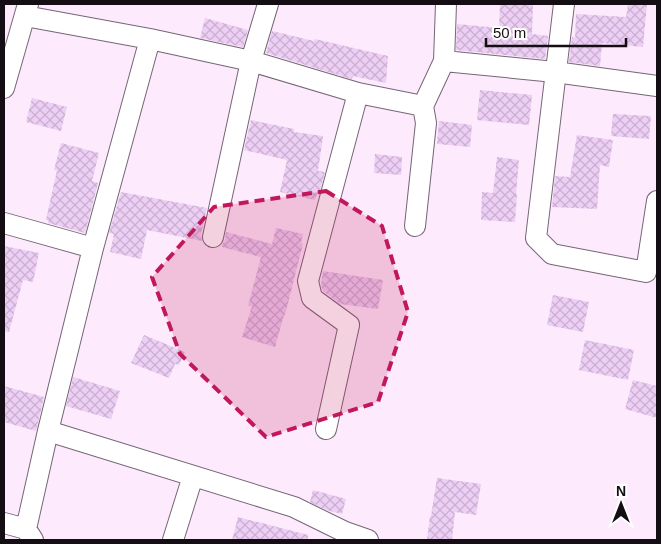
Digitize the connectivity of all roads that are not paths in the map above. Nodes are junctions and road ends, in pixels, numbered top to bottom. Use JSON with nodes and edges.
{"nodes":[{"id":1,"x":268,"y":4,"type":"edge"},
{"id":2,"x":446,"y":4,"type":"edge"},
{"id":3,"x":564,"y":4,"type":"edge"},
{"id":4,"x":26,"y":10,"type":"edge"},
{"id":5,"x":150,"y":39,"type":"junction"},
{"id":6,"x":251,"y":61,"type":"junction"},
{"id":7,"x":444,"y":61,"type":"junction"},
{"id":8,"x":555,"y":72,"type":"junction"},
{"id":9,"x":657,"y":86,"type":"edge"},
{"id":10,"x":4,"y":88,"type":"edge"},
{"id":11,"x":358,"y":93,"type":"junction"},
{"id":12,"x":423,"y":106,"type":"junction"},
{"id":13,"x":657,"y":201,"type":"edge"},
{"id":14,"x":4,"y":223,"type":"edge"},
{"id":15,"x":415,"y":226,"type":"dead end"},
{"id":16,"x":213,"y":237,"type":"dead end"},
{"id":17,"x":92,"y":248,"type":"junction"},
{"id":18,"x":326,"y":430,"type":"dead end"},
{"id":19,"x":48,"y":431,"type":"junction"},
{"id":20,"x":193,"y":476,"type":"junction"},
{"id":21,"x":4,"y":523,"type":"edge"},
{"id":22,"x":29,"y":535,"type":"edge"},
{"id":23,"x":345,"y":536,"type":"edge"},
{"id":24,"x":173,"y":540,"type":"edge"},
{"id":25,"x":368,"y":540,"type":"edge"}],
"edges":[{"from":1,"to":6,"type":"street"},
{"from":2,"to":7,"type":"street"},
{"from":3,"to":8,"type":"street"},
{"from":4,"to":5,"type":"street"},
{"from":4,"to":10,"type":"street"},
{"from":5,"to":6,"type":"street"},
{"from":5,"to":17,"type":"street"},
{"from":6,"to":11,"type":"street"},
{"from":6,"to":16,"type":"street"},
{"from":7,"to":8,"type":"street"},
{"from":7,"to":12,"type":"street"},
{"from":8,"to":9,"type":"street"},
{"from":8,"to":13,"type":"street"},
{"from":11,"to":12,"type":"street"},
{"from":11,"to":18,"type":"street"},
{"from":12,"to":15,"type":"street"},
{"from":14,"to":17,"type":"street"},
{"from":17,"to":19,"type":"street"},
{"from":19,"to":20,"type":"street"},
{"from":19,"to":22,"type":"street"},
{"from":20,"to":23,"type":"street"},
{"from":20,"to":24,"type":"street"},
{"from":21,"to":22,"type":"street"},
{"from":23,"to":25,"type":"street"}]}
